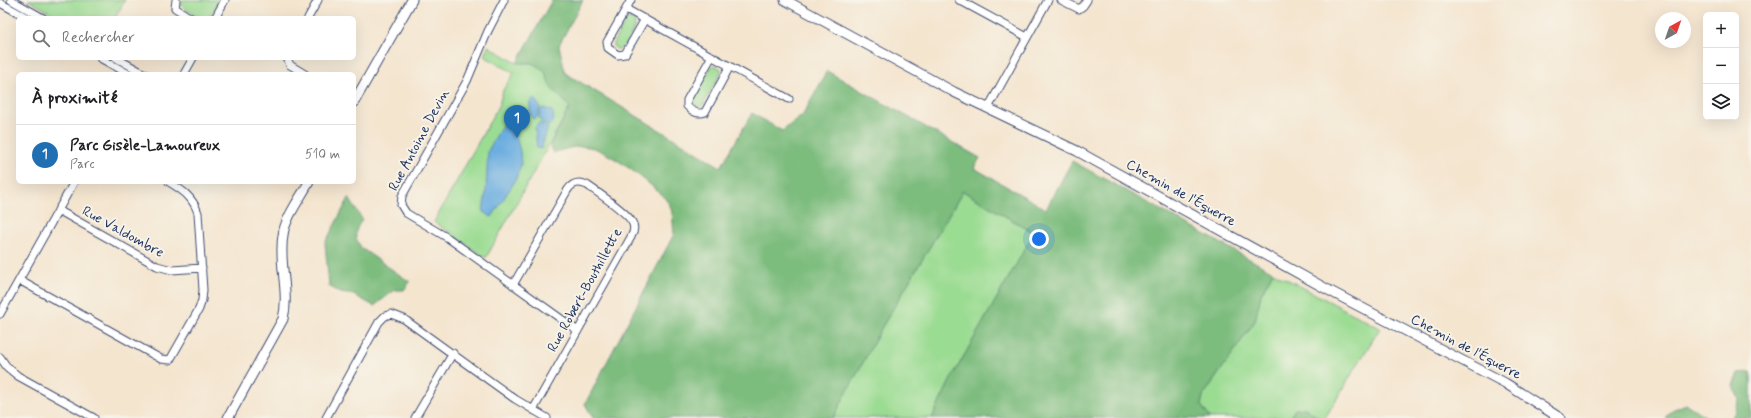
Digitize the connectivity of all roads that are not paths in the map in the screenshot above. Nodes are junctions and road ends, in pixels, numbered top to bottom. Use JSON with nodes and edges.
{"nodes":[{"id":1,"x":11,"y":0,"type":"edge"},
{"id":2,"x":176,"y":0,"type":"edge"},
{"id":3,"x":225,"y":0,"type":"edge"},
{"id":4,"x":318,"y":0,"type":"edge"},
{"id":5,"x":412,"y":0,"type":"edge"},
{"id":6,"x":504,"y":0,"type":"edge"},
{"id":7,"x":631,"y":0,"type":"edge"},
{"id":8,"x":785,"y":0,"type":"edge"},
{"id":9,"x":959,"y":0,"type":"edge"},
{"id":10,"x":1048,"y":0,"type":"edge"},
{"id":11,"x":1061,"y":0,"type":"edge"},
{"id":12,"x":1087,"y":0,"type":"edge"},
{"id":13,"x":0,"y":2,"type":"edge"},
{"id":14,"x":626,"y":9,"type":"junction"},
{"id":15,"x":24,"y":16,"type":"edge"},
{"id":16,"x":39,"y":16,"type":"edge"},
{"id":17,"x":188,"y":16,"type":"edge"},
{"id":18,"x":216,"y":16,"type":"edge"},
{"id":19,"x":309,"y":16,"type":"edge"},
{"id":20,"x":644,"y":20,"type":"junction"},
{"id":21,"x":1027,"y":37,"type":"junction"},
{"id":22,"x":712,"y":56,"type":"junction"},
{"id":23,"x":104,"y":60,"type":"edge"},
{"id":24,"x":119,"y":60,"type":"edge"},
{"id":25,"x":191,"y":60,"type":"edge"},
{"id":26,"x":288,"y":60,"type":"edge"},
{"id":27,"x":730,"y":66,"type":"junction"},
{"id":28,"x":124,"y":72,"type":"edge"},
{"id":29,"x":136,"y":72,"type":"edge"},
{"id":30,"x":185,"y":72,"type":"edge"},
{"id":31,"x":302,"y":72,"type":"edge"},
{"id":32,"x":356,"y":98,"type":"edge"},
{"id":33,"x":789,"y":99,"type":"dead end"},
{"id":34,"x":988,"y":108,"type":"junction"},
{"id":35,"x":73,"y":184,"type":"edge"},
{"id":36,"x":172,"y":184,"type":"edge"},
{"id":37,"x":308,"y":184,"type":"edge"},
{"id":38,"x":58,"y":210,"type":"junction"},
{"id":39,"x":202,"y":268,"type":"junction"},
{"id":40,"x":19,"y":280,"type":"junction"},
{"id":41,"x":513,"y":285,"type":"junction"},
{"id":42,"x":0,"y":314,"type":"edge"},
{"id":43,"x":578,"y":331,"type":"junction"},
{"id":44,"x":453,"y":353,"type":"junction"},
{"id":45,"x":1,"y":360,"type":"edge"},
{"id":46,"x":533,"y":410,"type":"junction"},
{"id":47,"x":94,"y":418,"type":"edge"},
{"id":48,"x":228,"y":418,"type":"edge"},
{"id":49,"x":326,"y":418,"type":"edge"},
{"id":50,"x":415,"y":418,"type":"edge"},
{"id":51,"x":547,"y":418,"type":"edge"},
{"id":52,"x":1560,"y":418,"type":"edge"}],
"edges":[{"from":1,"to":16,"type":"street"},
{"from":2,"to":17,"type":"street"},
{"from":3,"to":18,"type":"street"},
{"from":4,"to":19,"type":"street"},
{"from":5,"to":32,"type":"street"},
{"from":6,"to":41,"type":"street","name":"Rue Antoine Devin"},
{"from":7,"to":14,"type":"street"},
{"from":8,"to":34,"type":"street","name":"Chemin de l'Équerre"},
{"from":9,"to":21,"type":"street"},
{"from":10,"to":21,"type":"street"},
{"from":11,"to":12,"type":"street"},
{"from":13,"to":15,"type":"street"},
{"from":14,"to":20,"type":"street"},
{"from":14,"to":20,"type":"street"},
{"from":20,"to":22,"type":"street"},
{"from":21,"to":34,"type":"street"},
{"from":22,"to":27,"type":"street"},
{"from":22,"to":27,"type":"street"},
{"from":23,"to":28,"type":"street"},
{"from":24,"to":29,"type":"street"},
{"from":25,"to":30,"type":"street"},
{"from":26,"to":31,"type":"street"},
{"from":27,"to":33,"type":"street"},
{"from":34,"to":52,"type":"street","name":"Chemin de l'Équerre"},
{"from":35,"to":38,"type":"street"},
{"from":36,"to":39,"type":"street"},
{"from":37,"to":48,"type":"street"},
{"from":38,"to":39,"type":"street","name":"Rue Valdombre"},
{"from":38,"to":40,"type":"street"},
{"from":39,"to":40,"type":"street"},
{"from":40,"to":42,"type":"street"},
{"from":41,"to":43,"type":"street","name":"Rue Antoine Devin"},
{"from":41,"to":43,"type":"street","name":"Rue Robert-Bouthillette"},
{"from":43,"to":46,"type":"street","name":"Rue Robert-Bouthillette"},
{"from":44,"to":46,"type":"street"},
{"from":44,"to":49,"type":"street"},
{"from":44,"to":50,"type":"street"},
{"from":45,"to":47,"type":"street"},
{"from":46,"to":51,"type":"street"}]}
